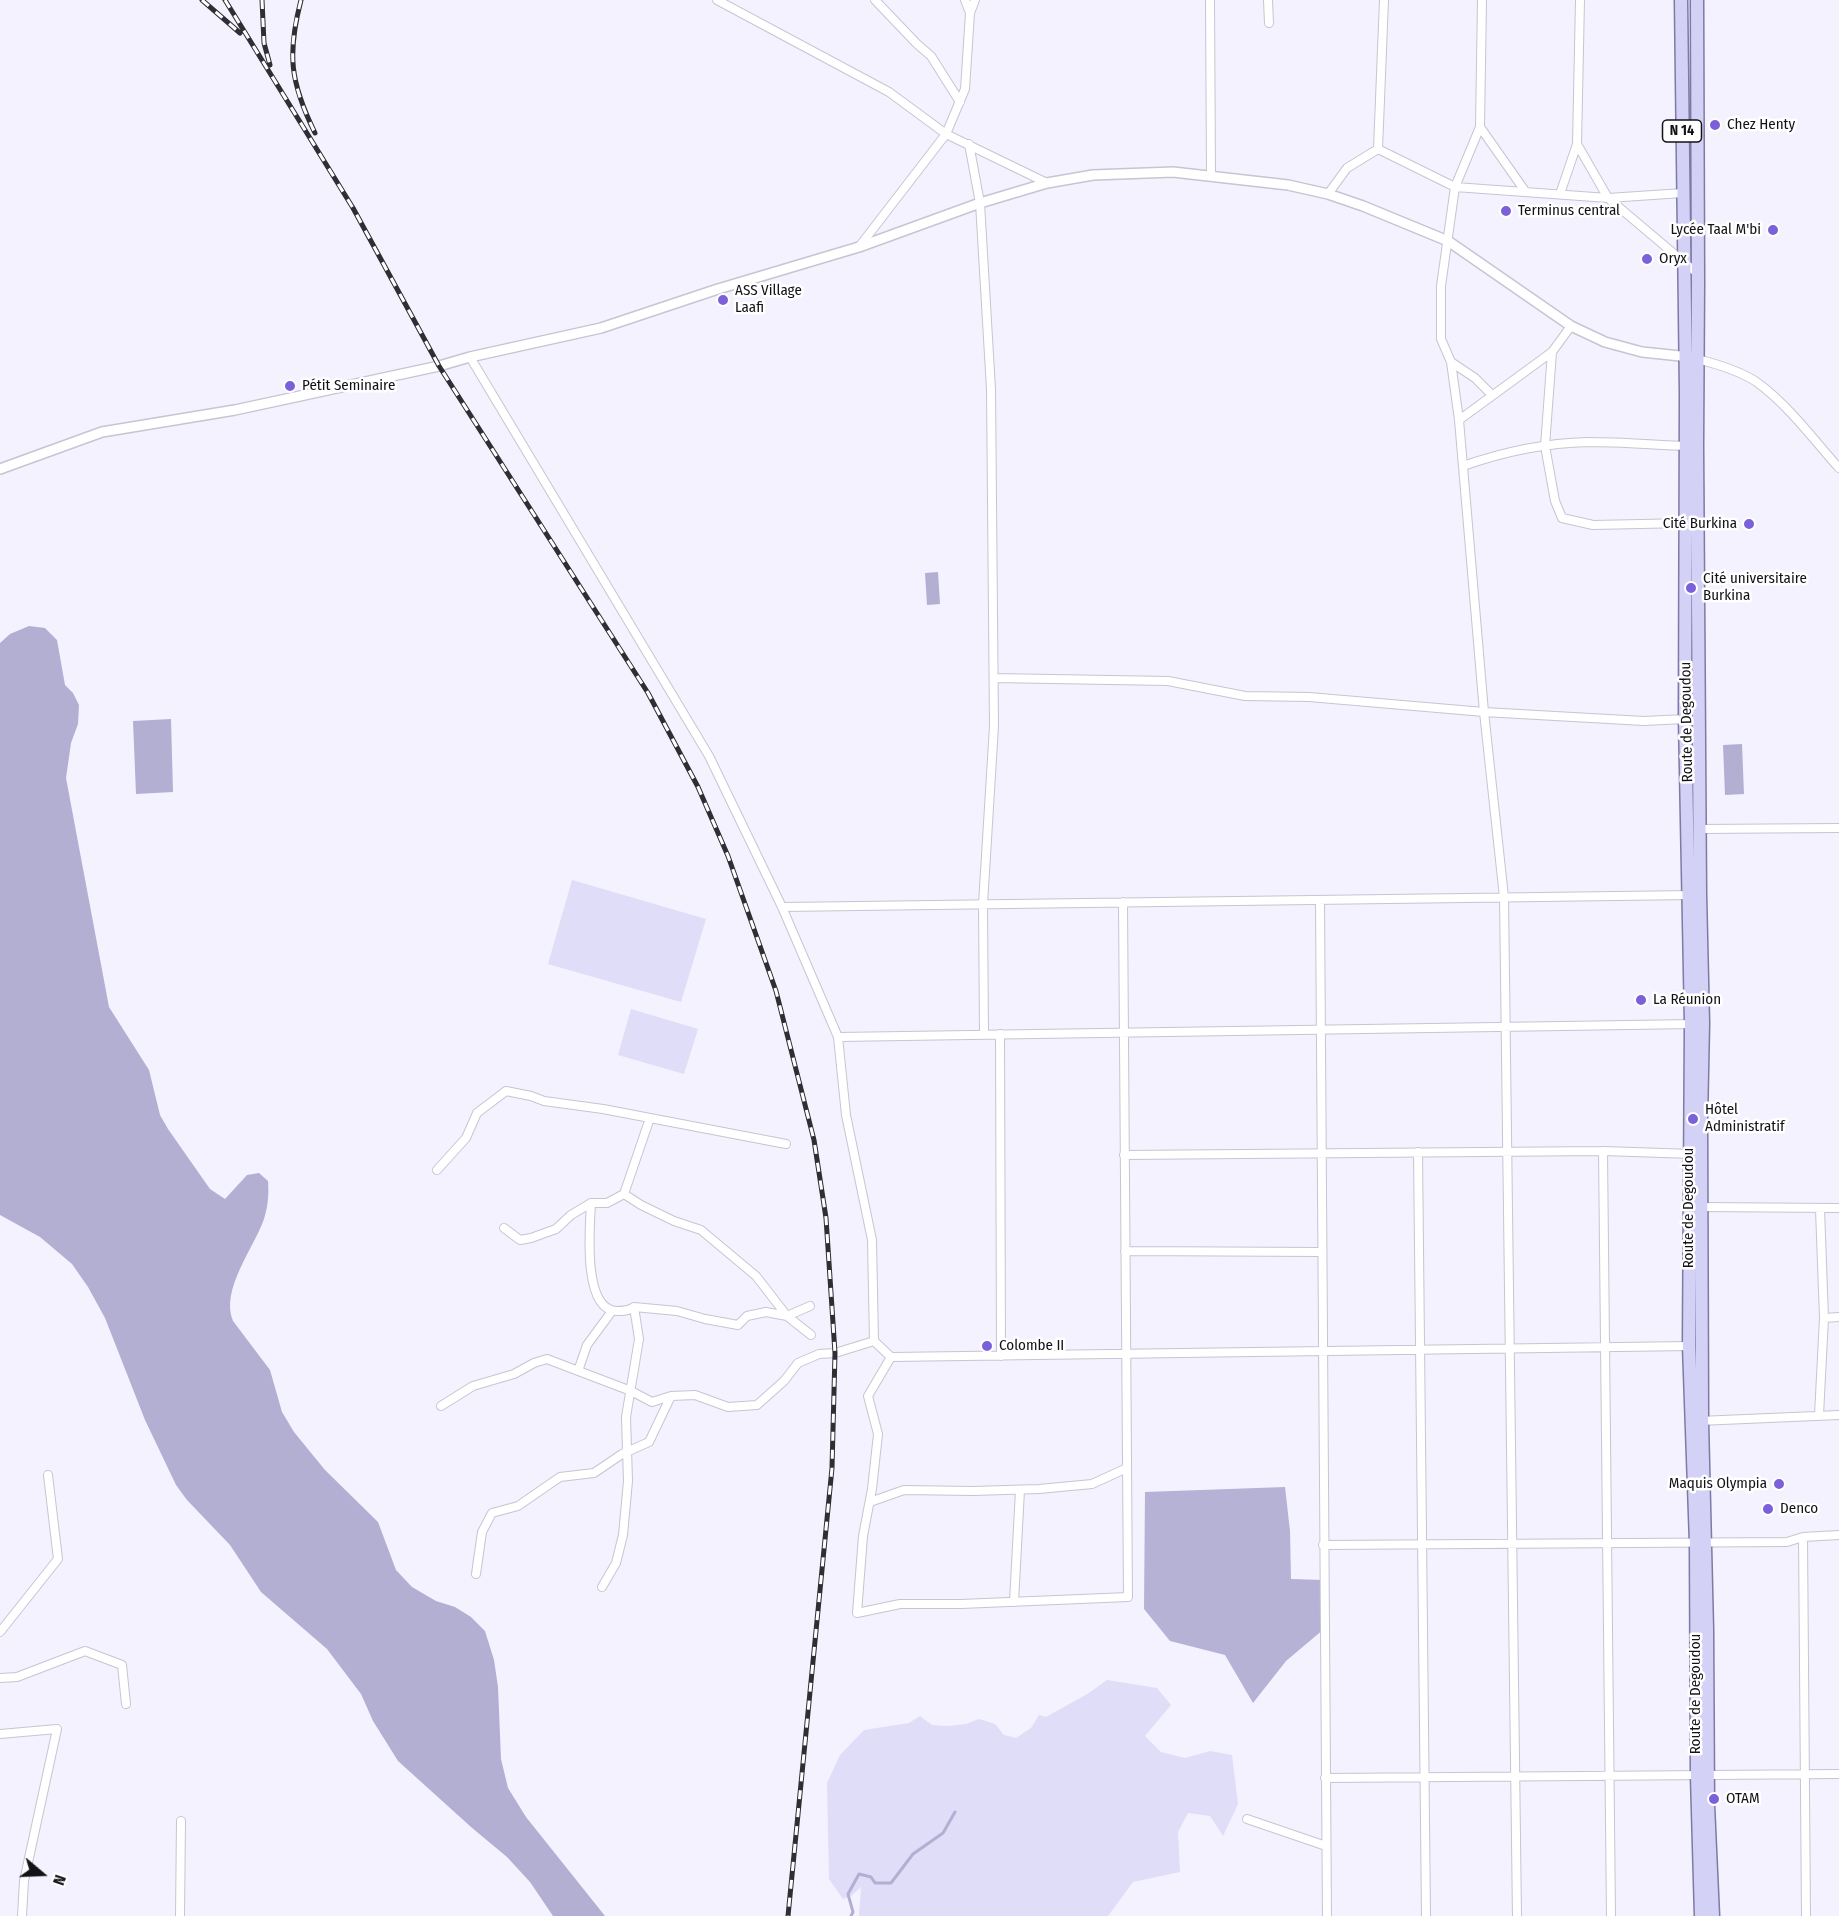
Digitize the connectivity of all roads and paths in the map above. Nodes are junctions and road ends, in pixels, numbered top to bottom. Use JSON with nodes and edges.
{"nodes":[{"id":1,"x":717,"y":0,"type":"edge"},
{"id":2,"x":875,"y":0,"type":"edge"},
{"id":3,"x":889,"y":0,"type":"edge"},
{"id":4,"x":965,"y":0,"type":"edge"},
{"id":5,"x":975,"y":0,"type":"edge"},
{"id":6,"x":1210,"y":0,"type":"edge"},
{"id":7,"x":1268,"y":0,"type":"edge"},
{"id":8,"x":1384,"y":0,"type":"edge"},
{"id":9,"x":1482,"y":0,"type":"edge"},
{"id":10,"x":1580,"y":0,"type":"edge"},
{"id":11,"x":1681,"y":0,"type":"edge"},
{"id":12,"x":1696,"y":0,"type":"edge"},
{"id":13,"x":886,"y":12,"type":"junction"},
{"id":14,"x":970,"y":13,"type":"junction"},
{"id":15,"x":1269,"y":23,"type":"dead end"},
{"id":16,"x":960,"y":102,"type":"junction"},
{"id":17,"x":1480,"y":127,"type":"junction"},
{"id":18,"x":946,"y":134,"type":"junction"},
{"id":19,"x":969,"y":144,"type":"junction"},
{"id":20,"x":1577,"y":144,"type":"junction"},
{"id":21,"x":1378,"y":149,"type":"junction"},
{"id":22,"x":1211,"y":176,"type":"junction"},
{"id":23,"x":1047,"y":183,"type":"junction"},
{"id":24,"x":1455,"y":187,"type":"junction"},
{"id":25,"x":1525,"y":192,"type":"junction"},
{"id":26,"x":1683,"y":193,"type":"junction"},
{"id":27,"x":1328,"y":194,"type":"junction"},
{"id":28,"x":1560,"y":194,"type":"junction"},
{"id":29,"x":1608,"y":198,"type":"junction"},
{"id":30,"x":980,"y":203,"type":"junction"},
{"id":31,"x":1448,"y":241,"type":"junction"},
{"id":32,"x":859,"y":247,"type":"junction"},
{"id":33,"x":1684,"y":262,"type":"junction"},
{"id":34,"x":1698,"y":274,"type":"junction"},
{"id":35,"x":1571,"y":326,"type":"junction"},
{"id":36,"x":1552,"y":352,"type":"junction"},
{"id":37,"x":470,"y":357,"type":"junction"},
{"id":38,"x":1691,"y":358,"type":"junction"},
{"id":39,"x":1451,"y":362,"type":"junction"},
{"id":40,"x":1492,"y":395,"type":"junction"},
{"id":41,"x":1459,"y":420,"type":"junction"},
{"id":42,"x":1545,"y":446,"type":"junction"},
{"id":43,"x":1690,"y":446,"type":"junction"},
{"id":44,"x":1462,"y":466,"type":"junction"},
{"id":45,"x":1839,"y":468,"type":"edge"},
{"id":46,"x":0,"y":469,"type":"edge"},
{"id":47,"x":1684,"y":523,"type":"junction"},
{"id":48,"x":1698,"y":523,"type":"junction"},
{"id":49,"x":994,"y":678,"type":"junction"},
{"id":50,"x":1484,"y":712,"type":"junction"},
{"id":51,"x":1685,"y":719,"type":"junction"},
{"id":52,"x":1839,"y":828,"type":"edge"},
{"id":53,"x":1700,"y":829,"type":"junction"},
{"id":54,"x":1694,"y":895,"type":"junction"},
{"id":55,"x":1504,"y":897,"type":"junction"},
{"id":56,"x":1320,"y":900,"type":"junction"},
{"id":57,"x":1123,"y":902,"type":"junction"},
{"id":58,"x":983,"y":904,"type":"junction"},
{"id":59,"x":782,"y":907,"type":"junction"},
{"id":60,"x":1697,"y":1024,"type":"junction"},
{"id":61,"x":1506,"y":1026,"type":"junction"},
{"id":62,"x":1320,"y":1029,"type":"junction"},
{"id":63,"x":1124,"y":1032,"type":"junction"},
{"id":64,"x":1000,"y":1034,"type":"junction"},
{"id":65,"x":984,"y":1035,"type":"junction"},
{"id":66,"x":838,"y":1037,"type":"junction"},
{"id":67,"x":650,"y":1118,"type":"junction"},
{"id":68,"x":786,"y":1144,"type":"dead end"},
{"id":69,"x":1603,"y":1151,"type":"junction"},
{"id":70,"x":1418,"y":1152,"type":"junction"},
{"id":71,"x":1508,"y":1152,"type":"junction"},
{"id":72,"x":1321,"y":1153,"type":"junction"},
{"id":73,"x":1695,"y":1154,"type":"junction"},
{"id":74,"x":1124,"y":1155,"type":"junction"},
{"id":75,"x":437,"y":1170,"type":"dead end"},
{"id":76,"x":624,"y":1194,"type":"junction"},
{"id":77,"x":591,"y":1203,"type":"junction"},
{"id":78,"x":1695,"y":1207,"type":"junction"},
{"id":79,"x":1839,"y":1208,"type":"edge"},
{"id":80,"x":1820,"y":1209,"type":"junction"},
{"id":81,"x":504,"y":1228,"type":"dead end"},
{"id":82,"x":1125,"y":1251,"type":"junction"},
{"id":83,"x":1321,"y":1252,"type":"junction"},
{"id":84,"x":810,"y":1306,"type":"dead end"},
{"id":85,"x":634,"y":1307,"type":"junction"},
{"id":86,"x":612,"y":1311,"type":"junction"},
{"id":87,"x":787,"y":1316,"type":"junction"},
{"id":88,"x":1839,"y":1317,"type":"edge"},
{"id":89,"x":1824,"y":1318,"type":"junction"},
{"id":90,"x":811,"y":1335,"type":"dead end"},
{"id":91,"x":874,"y":1341,"type":"junction"},
{"id":92,"x":1696,"y":1346,"type":"junction"},
{"id":93,"x":1605,"y":1347,"type":"junction"},
{"id":94,"x":1510,"y":1349,"type":"junction"},
{"id":95,"x":1420,"y":1350,"type":"junction"},
{"id":96,"x":1322,"y":1351,"type":"junction"},
{"id":97,"x":1126,"y":1354,"type":"junction"},
{"id":98,"x":1001,"y":1356,"type":"junction"},
{"id":99,"x":891,"y":1357,"type":"junction"},
{"id":100,"x":578,"y":1371,"type":"junction"},
{"id":101,"x":631,"y":1391,"type":"junction"},
{"id":102,"x":671,"y":1396,"type":"junction"},
{"id":103,"x":441,"y":1406,"type":"dead end"},
{"id":104,"x":1819,"y":1415,"type":"junction"},
{"id":105,"x":1839,"y":1415,"type":"edge"},
{"id":106,"x":1697,"y":1421,"type":"junction"},
{"id":107,"x":628,"y":1452,"type":"junction"},
{"id":108,"x":1127,"y":1468,"type":"junction"},
{"id":109,"x":48,"y":1475,"type":"dead end"},
{"id":110,"x":1020,"y":1490,"type":"junction"},
{"id":111,"x":870,"y":1502,"type":"junction"},
{"id":112,"x":1839,"y":1535,"type":"edge"},
{"id":113,"x":1803,"y":1537,"type":"junction"},
{"id":114,"x":1701,"y":1543,"type":"junction"},
{"id":115,"x":1422,"y":1544,"type":"junction"},
{"id":116,"x":1512,"y":1544,"type":"junction"},
{"id":117,"x":1607,"y":1544,"type":"junction"},
{"id":118,"x":1323,"y":1545,"type":"junction"},
{"id":119,"x":476,"y":1574,"type":"dead end"},
{"id":120,"x":602,"y":1587,"type":"dead end"},
{"id":121,"x":1014,"y":1602,"type":"junction"},
{"id":122,"x":0,"y":1632,"type":"edge"},
{"id":123,"x":0,"y":1678,"type":"edge"},
{"id":124,"x":126,"y":1704,"type":"dead end"},
{"id":125,"x":0,"y":1734,"type":"edge"},
{"id":126,"x":1804,"y":1774,"type":"junction"},
{"id":127,"x":1839,"y":1774,"type":"edge"},
{"id":128,"x":1609,"y":1776,"type":"junction"},
{"id":129,"x":1702,"y":1776,"type":"junction"},
{"id":130,"x":1425,"y":1777,"type":"junction"},
{"id":131,"x":1515,"y":1777,"type":"junction"},
{"id":132,"x":1325,"y":1778,"type":"junction"},
{"id":133,"x":1247,"y":1819,"type":"dead end"},
{"id":134,"x":181,"y":1821,"type":"dead end"},
{"id":135,"x":1326,"y":1846,"type":"junction"},
{"id":136,"x":22,"y":1916,"type":"edge"},
{"id":137,"x":180,"y":1916,"type":"edge"},
{"id":138,"x":1327,"y":1916,"type":"edge"},
{"id":139,"x":1426,"y":1916,"type":"edge"},
{"id":140,"x":1517,"y":1916,"type":"edge"},
{"id":141,"x":1611,"y":1916,"type":"edge"},
{"id":142,"x":1701,"y":1916,"type":"edge"},
{"id":143,"x":1713,"y":1916,"type":"edge"},
{"id":144,"x":1806,"y":1916,"type":"edge"}],
"edges":[{"from":1,"to":18,"type":"street"},
{"from":2,"to":13,"type":"street"},
{"from":3,"to":13,"type":"street"},
{"from":4,"to":14,"type":"street"},
{"from":5,"to":14,"type":"street"},
{"from":6,"to":22,"type":"street"},
{"from":7,"to":15,"type":"street"},
{"from":8,"to":21,"type":"street"},
{"from":9,"to":17,"type":"street"},
{"from":10,"to":20,"type":"street"},
{"from":11,"to":26,"type":"main road","number":"N 14"},
{"from":12,"to":34,"type":"main road","number":"N 14"},
{"from":13,"to":16,"type":"street"},
{"from":14,"to":16,"type":"street"},
{"from":16,"to":18,"type":"street"},
{"from":17,"to":24,"type":"street"},
{"from":17,"to":25,"type":"street"},
{"from":18,"to":19,"type":"street"},
{"from":18,"to":32,"type":"street"},
{"from":19,"to":23,"type":"street"},
{"from":19,"to":30,"type":"street"},
{"from":20,"to":28,"type":"street"},
{"from":20,"to":29,"type":"street"},
{"from":21,"to":24,"type":"street"},
{"from":21,"to":27,"type":"street"},
{"from":22,"to":23,"type":"street"},
{"from":22,"to":27,"type":"street"},
{"from":23,"to":30,"type":"street"},
{"from":24,"to":25,"type":"street"},
{"from":24,"to":31,"type":"street"},
{"from":25,"to":28,"type":"street"},
{"from":26,"to":29,"type":"street"},
{"from":26,"to":33,"type":"main road","number":"N 14"},
{"from":27,"to":31,"type":"street"},
{"from":28,"to":29,"type":"street"},
{"from":29,"to":33,"type":"street"},
{"from":30,"to":32,"type":"street"},
{"from":30,"to":49,"type":"street"},
{"from":31,"to":35,"type":"street"},
{"from":31,"to":39,"type":"street"},
{"from":32,"to":37,"type":"street"},
{"from":33,"to":34,"type":"street"},
{"from":33,"to":38,"type":"main road","number":"N 14"},
{"from":34,"to":38,"type":"main road","number":"N 14"},
{"from":35,"to":36,"type":"street"},
{"from":35,"to":38,"type":"street"},
{"from":36,"to":40,"type":"street"},
{"from":36,"to":42,"type":"street"},
{"from":37,"to":46,"type":"street"},
{"from":37,"to":59,"type":"street"},
{"from":38,"to":43,"type":"main road","name":"Route de Degoudou","number":"N 14"},
{"from":38,"to":45,"type":"street"},
{"from":39,"to":40,"type":"street"},
{"from":39,"to":41,"type":"street"},
{"from":40,"to":41,"type":"street"},
{"from":41,"to":44,"type":"street"},
{"from":42,"to":43,"type":"street"},
{"from":42,"to":44,"type":"street"},
{"from":42,"to":47,"type":"street"},
{"from":43,"to":47,"type":"main road","name":"Route de Degoudou","number":"N 14"},
{"from":43,"to":48,"type":"main road","name":"Route de Degoudou","number":"N 14"},
{"from":44,"to":50,"type":"street"},
{"from":47,"to":48,"type":"street"},
{"from":47,"to":51,"type":"main road","name":"Route de Degoudou","number":"N 14"},
{"from":48,"to":53,"type":"main road","name":"Route de Degoudou","number":"N 14"},
{"from":49,"to":50,"type":"street"},
{"from":49,"to":58,"type":"street"},
{"from":50,"to":51,"type":"street"},
{"from":50,"to":55,"type":"street"},
{"from":51,"to":54,"type":"main road","name":"Route de Degoudou","number":"N 14"},
{"from":52,"to":53,"type":"street"},
{"from":53,"to":54,"type":"main road","name":"Route de Degoudou","number":"N 14"},
{"from":54,"to":55,"type":"street"},
{"from":54,"to":60,"type":"main road","name":"Route de Degoudou","number":"N 14"},
{"from":55,"to":56,"type":"street"},
{"from":55,"to":61,"type":"street"},
{"from":56,"to":57,"type":"street"},
{"from":56,"to":62,"type":"street"},
{"from":57,"to":58,"type":"street"},
{"from":57,"to":63,"type":"street"},
{"from":58,"to":59,"type":"street"},
{"from":58,"to":65,"type":"street"},
{"from":59,"to":66,"type":"street"},
{"from":60,"to":61,"type":"street"},
{"from":60,"to":73,"type":"main road","name":"Route de Degoudou","number":"N 14"},
{"from":61,"to":62,"type":"street"},
{"from":61,"to":71,"type":"street"},
{"from":62,"to":63,"type":"street"},
{"from":62,"to":72,"type":"street"},
{"from":63,"to":64,"type":"street"},
{"from":63,"to":74,"type":"street"},
{"from":64,"to":65,"type":"street"},
{"from":64,"to":98,"type":"street"},
{"from":65,"to":66,"type":"street"},
{"from":66,"to":91,"type":"street"},
{"from":67,"to":68,"type":"street"},
{"from":67,"to":75,"type":"street"},
{"from":67,"to":76,"type":"street"},
{"from":69,"to":71,"type":"street"},
{"from":69,"to":73,"type":"street"},
{"from":69,"to":93,"type":"street"},
{"from":70,"to":71,"type":"street"},
{"from":70,"to":72,"type":"street"},
{"from":70,"to":95,"type":"street"},
{"from":71,"to":94,"type":"street"},
{"from":72,"to":74,"type":"street"},
{"from":72,"to":83,"type":"street"},
{"from":73,"to":78,"type":"main road","name":"Route de Degoudou","number":"N 14"},
{"from":74,"to":82,"type":"street"},
{"from":76,"to":77,"type":"street"},
{"from":76,"to":87,"type":"street"},
{"from":77,"to":81,"type":"street"},
{"from":77,"to":86,"type":"street"},
{"from":78,"to":80,"type":"street"},
{"from":78,"to":92,"type":"main road","name":"Route de Degoudou","number":"N 14"},
{"from":79,"to":80,"type":"street"},
{"from":80,"to":89,"type":"street"},
{"from":82,"to":83,"type":"street"},
{"from":82,"to":97,"type":"street"},
{"from":83,"to":96,"type":"street"},
{"from":84,"to":87,"type":"street"},
{"from":85,"to":86,"type":"street"},
{"from":85,"to":87,"type":"street"},
{"from":85,"to":101,"type":"street"},
{"from":86,"to":100,"type":"street"},
{"from":87,"to":90,"type":"street"},
{"from":88,"to":89,"type":"street"},
{"from":89,"to":104,"type":"street"},
{"from":91,"to":99,"type":"street"},
{"from":91,"to":102,"type":"street"},
{"from":92,"to":93,"type":"street"},
{"from":92,"to":106,"type":"main road","name":"Route de Degoudou","number":"N 14"},
{"from":93,"to":94,"type":"street"},
{"from":93,"to":117,"type":"street"},
{"from":94,"to":95,"type":"street"},
{"from":94,"to":116,"type":"street"},
{"from":95,"to":96,"type":"street"},
{"from":95,"to":115,"type":"street"},
{"from":96,"to":97,"type":"street"},
{"from":96,"to":118,"type":"street"},
{"from":97,"to":98,"type":"street"},
{"from":97,"to":108,"type":"street"},
{"from":98,"to":99,"type":"street"},
{"from":99,"to":111,"type":"street"},
{"from":100,"to":101,"type":"street"},
{"from":100,"to":103,"type":"street"},
{"from":101,"to":102,"type":"street"},
{"from":101,"to":107,"type":"street"},
{"from":102,"to":107,"type":"street"},
{"from":104,"to":105,"type":"street"},
{"from":104,"to":106,"type":"street"},
{"from":106,"to":114,"type":"main road","name":"Route de Degoudou","number":"N 14"},
{"from":107,"to":119,"type":"street"},
{"from":107,"to":120,"type":"street"},
{"from":108,"to":110,"type":"street"},
{"from":108,"to":121,"type":"street"},
{"from":109,"to":122,"type":"street"},
{"from":110,"to":111,"type":"street"},
{"from":110,"to":121,"type":"street"},
{"from":111,"to":121,"type":"street"},
{"from":112,"to":113,"type":"street"},
{"from":113,"to":114,"type":"street"},
{"from":113,"to":126,"type":"street"},
{"from":114,"to":117,"type":"street"},
{"from":114,"to":129,"type":"main road","name":"Route de Degoudou","number":"N 14"},
{"from":115,"to":116,"type":"street"},
{"from":115,"to":118,"type":"street"},
{"from":115,"to":130,"type":"street"},
{"from":116,"to":117,"type":"street"},
{"from":116,"to":131,"type":"street"},
{"from":117,"to":128,"type":"street"},
{"from":118,"to":132,"type":"street"},
{"from":123,"to":124,"type":"street"},
{"from":125,"to":136,"type":"street"},
{"from":126,"to":127,"type":"street"},
{"from":126,"to":129,"type":"street"},
{"from":126,"to":144,"type":"street"},
{"from":128,"to":129,"type":"street"},
{"from":128,"to":131,"type":"street"},
{"from":128,"to":141,"type":"street"},
{"from":129,"to":142,"type":"main road","name":"Route de Degoudou","number":"N 14"},
{"from":129,"to":143,"type":"main road","name":"Route de Degoudou","number":"N 14"},
{"from":130,"to":131,"type":"street"},
{"from":130,"to":132,"type":"street"},
{"from":130,"to":139,"type":"street"},
{"from":131,"to":140,"type":"street"},
{"from":132,"to":135,"type":"street"},
{"from":133,"to":135,"type":"street"},
{"from":134,"to":137,"type":"street"},
{"from":135,"to":138,"type":"street"}]}
